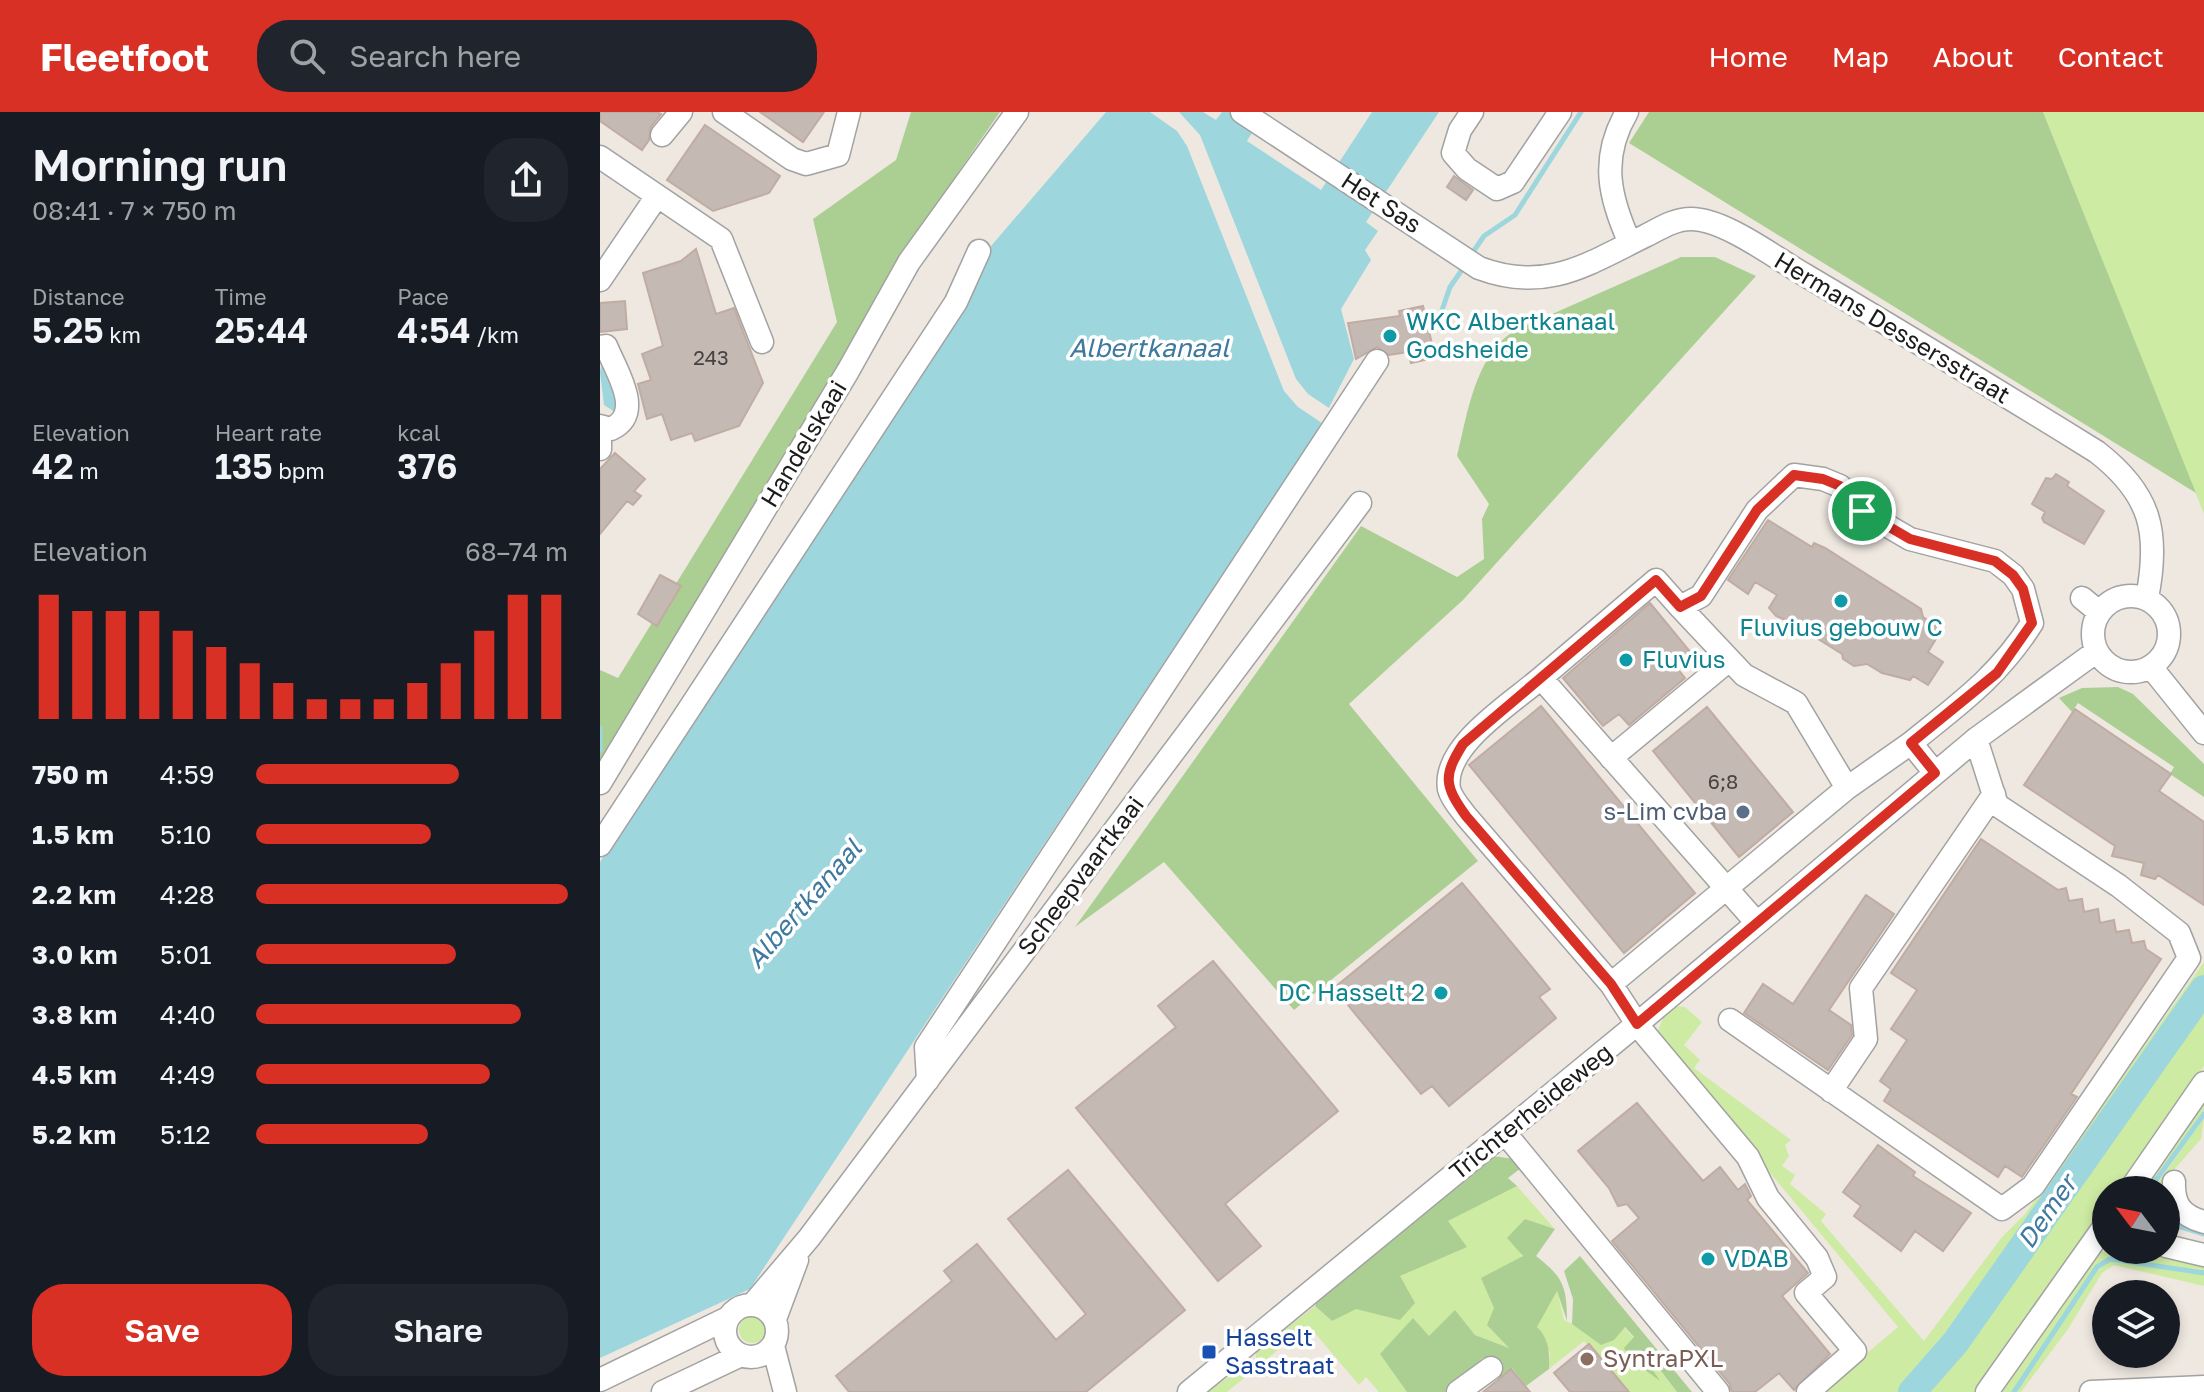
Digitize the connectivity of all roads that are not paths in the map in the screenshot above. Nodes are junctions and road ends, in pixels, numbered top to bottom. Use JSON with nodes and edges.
{"nodes":[{"id":1,"x":681,"y":112,"type":"edge"},
{"id":2,"x":724,"y":112,"type":"edge"},
{"id":3,"x":849,"y":112,"type":"edge"},
{"id":4,"x":1017,"y":112,"type":"edge"},
{"id":5,"x":1242,"y":112,"type":"edge"},
{"id":6,"x":1472,"y":112,"type":"edge"},
{"id":7,"x":1560,"y":112,"type":"edge"},
{"id":8,"x":1627,"y":112,"type":"edge"},
{"id":9,"x":662,"y":135,"type":"dead end"},
{"id":10,"x":600,"y":157,"type":"edge"},
{"id":11,"x":657,"y":196,"type":"junction"},
{"id":12,"x":1630,"y":243,"type":"junction"},
{"id":13,"x":979,"y":251,"type":"dead end"},
{"id":14,"x":1526,"y":279,"type":"joint"},
{"id":15,"x":600,"y":280,"type":"edge"},
{"id":16,"x":762,"y":342,"type":"dead end"},
{"id":17,"x":600,"y":347,"type":"edge"},
{"id":18,"x":1377,"y":361,"type":"dead end"},
{"id":19,"x":600,"y":426,"type":"edge"},
{"id":20,"x":600,"y":442,"type":"edge"},
{"id":21,"x":600,"y":449,"type":"edge"},
{"id":22,"x":1360,"y":503,"type":"dead end"},
{"id":23,"x":2147,"y":598,"type":"junction"},
{"id":24,"x":1680,"y":607,"type":"junction"},
{"id":25,"x":2097,"y":651,"type":"junction"},
{"id":26,"x":1728,"y":661,"type":"junction"},
{"id":27,"x":2151,"y":667,"type":"junction"},
{"id":28,"x":1541,"y":678,"type":"junction"},
{"id":29,"x":2204,"y":733,"type":"edge"},
{"id":30,"x":1976,"y":739,"type":"junction"},
{"id":31,"x":1911,"y":743,"type":"junction"},
{"id":32,"x":1611,"y":758,"type":"junction"},
{"id":33,"x":1935,"y":773,"type":"junction"},
{"id":34,"x":600,"y":783,"type":"edge"},
{"id":35,"x":1847,"y":788,"type":"junction"},
{"id":36,"x":1994,"y":794,"type":"junction"},
{"id":37,"x":600,"y":845,"type":"edge"},
{"id":38,"x":1726,"y":887,"type":"junction"},
{"id":39,"x":1757,"y":923,"type":"junction"},
{"id":40,"x":1611,"y":984,"type":"junction"},
{"id":41,"x":1730,"y":1020,"type":"dead end"},
{"id":42,"x":1637,"y":1024,"type":"junction"},
{"id":43,"x":928,"y":1080,"type":"junction"},
{"id":44,"x":2204,"y":1083,"type":"edge"},
{"id":45,"x":1831,"y":1091,"type":"junction"},
{"id":46,"x":1505,"y":1133,"type":"junction"},
{"id":47,"x":2140,"y":1176,"type":"edge"},
{"id":48,"x":2180,"y":1210,"type":"edge"},
{"id":49,"x":2204,"y":1222,"type":"edge"},
{"id":50,"x":801,"y":1248,"type":"junction"},
{"id":51,"x":2180,"y":1250,"type":"edge"},
{"id":52,"x":2092,"y":1253,"type":"edge"},
{"id":53,"x":2204,"y":1255,"type":"edge"},
{"id":54,"x":753,"y":1304,"type":"junction"},
{"id":55,"x":728,"y":1318,"type":"junction"},
{"id":56,"x":775,"y":1319,"type":"junction"},
{"id":57,"x":676,"y":1345,"type":"junction"},
{"id":58,"x":773,"y":1346,"type":"junction"},
{"id":59,"x":739,"y":1352,"type":"junction"},
{"id":60,"x":1491,"y":1368,"type":"dead end"},
{"id":61,"x":600,"y":1380,"type":"edge"},
{"id":62,"x":2204,"y":1387,"type":"edge"},
{"id":63,"x":663,"y":1392,"type":"edge"},
{"id":64,"x":782,"y":1392,"type":"edge"},
{"id":65,"x":1189,"y":1392,"type":"edge"},
{"id":66,"x":1458,"y":1392,"type":"edge"},
{"id":67,"x":1718,"y":1392,"type":"edge"},
{"id":68,"x":1808,"y":1392,"type":"edge"},
{"id":69,"x":1987,"y":1392,"type":"edge"},
{"id":70,"x":2091,"y":1392,"type":"edge"}],
"edges":[{"from":1,"to":9,"type":"street"},
{"from":2,"to":3,"type":"street"},
{"from":4,"to":34,"type":"street","name":"Handelskaai"},
{"from":5,"to":14,"type":"street","name":"Het Sas"},
{"from":6,"to":7,"type":"street"},
{"from":8,"to":12,"type":"street"},
{"from":10,"to":11,"type":"street"},
{"from":11,"to":15,"type":"street"},
{"from":11,"to":16,"type":"street"},
{"from":12,"to":14,"type":"street","name":"Hermans Dessersstraat"},
{"from":12,"to":23,"type":"street","name":"Hermans Dessersstraat"},
{"from":13,"to":37,"type":"street"},
{"from":17,"to":19,"type":"street"},
{"from":18,"to":43,"type":"street"},
{"from":20,"to":21,"type":"street"},
{"from":22,"to":43,"type":"street","name":"Scheepvaartkaai"},
{"from":23,"to":25,"type":"street"},
{"from":23,"to":27,"type":"street"},
{"from":24,"to":26,"type":"street"},
{"from":24,"to":28,"type":"street"},
{"from":24,"to":31,"type":"street"},
{"from":25,"to":27,"type":"street"},
{"from":25,"to":30,"type":"street","name":"Trichterheideweg"},
{"from":26,"to":32,"type":"street"},
{"from":26,"to":35,"type":"street"},
{"from":27,"to":29,"type":"street"},
{"from":28,"to":32,"type":"street"},
{"from":28,"to":40,"type":"street"},
{"from":30,"to":33,"type":"street","name":"Trichterheideweg"},
{"from":30,"to":36,"type":"street"},
{"from":31,"to":33,"type":"street"},
{"from":31,"to":35,"type":"street"},
{"from":32,"to":38,"type":"street"},
{"from":33,"to":39,"type":"street","name":"Trichterheideweg"},
{"from":35,"to":38,"type":"street"},
{"from":36,"to":45,"type":"street"},
{"from":36,"to":45,"type":"street"},
{"from":38,"to":39,"type":"street"},
{"from":38,"to":40,"type":"street"},
{"from":39,"to":42,"type":"street","name":"Trichterheideweg"},
{"from":40,"to":42,"type":"street"},
{"from":41,"to":45,"type":"street"},
{"from":42,"to":46,"type":"street","name":"Trichterheideweg"},
{"from":42,"to":68,"type":"street"},
{"from":43,"to":50,"type":"street","name":"Scheepvaartkaai"},
{"from":44,"to":47,"type":"street"},
{"from":46,"to":65,"type":"street","name":"Trichterheideweg"},
{"from":46,"to":67,"type":"street"},
{"from":48,"to":49,"type":"street"},
{"from":50,"to":54,"type":"street","name":"Scheepvaartkaai"},
{"from":50,"to":56,"type":"street","name":"Scheepvaartkaai"},
{"from":51,"to":53,"type":"street"},
{"from":52,"to":69,"type":"street"},
{"from":54,"to":55,"type":"street"},
{"from":54,"to":56,"type":"street"},
{"from":55,"to":57,"type":"street"},
{"from":55,"to":59,"type":"street"},
{"from":56,"to":58,"type":"street"},
{"from":57,"to":59,"type":"street"},
{"from":57,"to":61,"type":"street"},
{"from":58,"to":59,"type":"street"},
{"from":58,"to":64,"type":"street"},
{"from":59,"to":63,"type":"street"},
{"from":59,"to":64,"type":"street"},
{"from":60,"to":66,"type":"street"},
{"from":62,"to":70,"type":"street"}]}
